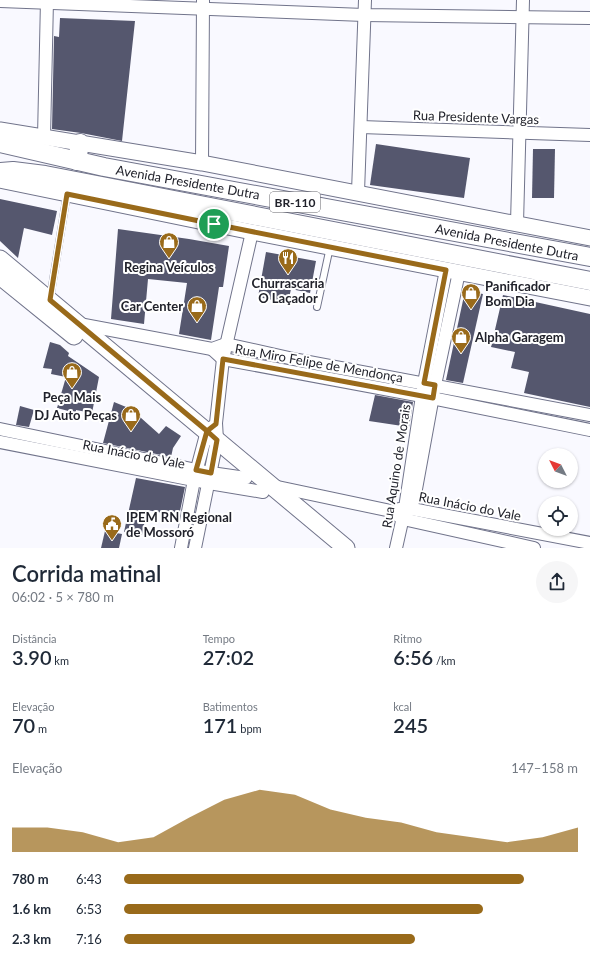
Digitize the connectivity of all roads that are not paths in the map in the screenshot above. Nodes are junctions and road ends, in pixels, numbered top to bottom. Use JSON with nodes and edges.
{"nodes":[{"id":1,"x":365,"y":0,"type":"edge"},
{"id":2,"x":523,"y":0,"type":"edge"},
{"id":3,"x":0,"y":1,"type":"edge"},
{"id":4,"x":47,"y":1,"type":"edge"},
{"id":5,"x":203,"y":4,"type":"edge"},
{"id":6,"x":283,"y":5,"type":"edge"},
{"id":7,"x":364,"y":14,"type":"junction"},
{"id":8,"x":522,"y":18,"type":"junction"},
{"id":9,"x":590,"y":18,"type":"edge"},
{"id":10,"x":361,"y":127,"type":"junction"},
{"id":11,"x":0,"y":130,"type":"edge"},
{"id":12,"x":520,"y":133,"type":"junction"},
{"id":13,"x":590,"y":135,"type":"edge"},
{"id":14,"x":44,"y":137,"type":"junction"},
{"id":15,"x":0,"y":143,"type":"edge"},
{"id":16,"x":80,"y":143,"type":"junction"},
{"id":17,"x":77,"y":161,"type":"junction"},
{"id":18,"x":202,"y":163,"type":"junction"},
{"id":19,"x":0,"y":172,"type":"edge"},
{"id":20,"x":0,"y":180,"type":"edge"},
{"id":21,"x":358,"y":192,"type":"junction"},
{"id":22,"x":67,"y":194,"type":"junction"},
{"id":23,"x":196,"y":205,"type":"junction"},
{"id":24,"x":517,"y":223,"type":"junction"},
{"id":25,"x":214,"y":224,"type":"junction"},
{"id":26,"x":252,"y":232,"type":"junction"},
{"id":27,"x":590,"y":238,"type":"edge"},
{"id":28,"x":330,"y":247,"type":"junction"},
{"id":29,"x":590,"y":257,"type":"edge"},
{"id":30,"x":0,"y":259,"type":"edge"},
{"id":31,"x":452,"y":271,"type":"junction"},
{"id":32,"x":0,"y":276,"type":"edge"},
{"id":33,"x":590,"y":281,"type":"edge"},
{"id":34,"x":590,"y":298,"type":"edge"},
{"id":35,"x":50,"y":300,"type":"junction"},
{"id":36,"x":317,"y":308,"type":"dead end"},
{"id":37,"x":78,"y":324,"type":"junction"},
{"id":38,"x":226,"y":344,"type":"junction"},
{"id":39,"x":212,"y":350,"type":"junction"},
{"id":40,"x":223,"y":359,"type":"junction"},
{"id":41,"x":298,"y":360,"type":"junction"},
{"id":42,"x":295,"y":374,"type":"junction"},
{"id":43,"x":429,"y":384,"type":"junction"},
{"id":44,"x":427,"y":397,"type":"junction"},
{"id":45,"x":590,"y":415,"type":"edge"},
{"id":46,"x":0,"y":429,"type":"edge"},
{"id":47,"x":590,"y":430,"type":"edge"},
{"id":48,"x":212,"y":438,"type":"junction"},
{"id":49,"x":0,"y":442,"type":"edge"},
{"id":50,"x":195,"y":475,"type":"junction"},
{"id":51,"x":210,"y":478,"type":"junction"},
{"id":52,"x":246,"y":478,"type":"junction"},
{"id":53,"x":267,"y":489,"type":"junction"},
{"id":54,"x":408,"y":514,"type":"junction"},
{"id":55,"x":590,"y":543,"type":"edge"},
{"id":56,"x":181,"y":548,"type":"edge"},
{"id":57,"x":195,"y":548,"type":"edge"},
{"id":58,"x":329,"y":548,"type":"edge"},
{"id":59,"x":346,"y":548,"type":"edge"},
{"id":60,"x":396,"y":548,"type":"edge"},
{"id":61,"x":403,"y":548,"type":"edge"},
{"id":62,"x":534,"y":548,"type":"edge"}],
"edges":[{"from":1,"to":7,"type":"street"},
{"from":2,"to":8,"type":"street"},
{"from":3,"to":4,"type":"street"},
{"from":4,"to":5,"type":"street"},
{"from":4,"to":14,"type":"street"},
{"from":5,"to":6,"type":"street"},
{"from":5,"to":18,"type":"street"},
{"from":6,"to":7,"type":"street"},
{"from":7,"to":8,"type":"street"},
{"from":7,"to":10,"type":"street"},
{"from":8,"to":9,"type":"street"},
{"from":8,"to":12,"type":"street"},
{"from":10,"to":12,"type":"street","name":"Rua Presidente Vargas"},
{"from":10,"to":21,"type":"street"},
{"from":11,"to":14,"type":"street","name":"Avenida Presidente Dutra"},
{"from":12,"to":13,"type":"street","name":"Rua Presidente Vargas"},
{"from":12,"to":24,"type":"street"},
{"from":14,"to":16,"type":"street","name":"Avenida Presidente Dutra"},
{"from":15,"to":17,"type":"main road","name":"Avenida Presidente Dutra","number":"BR-110"},
{"from":16,"to":17,"type":"main road"},
{"from":16,"to":18,"type":"street","name":"Avenida Presidente Dutra"},
{"from":17,"to":29,"type":"main road","name":"Avenida Presidente Dutra","number":"BR-110"},
{"from":18,"to":21,"type":"street","name":"Avenida Presidente Dutra"},
{"from":19,"to":23,"type":"main road","name":"Avenida Presidente Dutra","number":"BR-110"},
{"from":20,"to":22,"type":"street"},
{"from":21,"to":24,"type":"street","name":"Avenida Presidente Dutra"},
{"from":22,"to":25,"type":"street"},
{"from":22,"to":35,"type":"lane"},
{"from":23,"to":25,"type":"main road"},
{"from":23,"to":33,"type":"main road","name":"Avenida Presidente Dutra","number":"BR-110"},
{"from":24,"to":27,"type":"street","name":"Avenida Presidente Dutra"},
{"from":25,"to":26,"type":"street"},
{"from":26,"to":28,"type":"street"},
{"from":26,"to":38,"type":"street"},
{"from":28,"to":31,"type":"street"},
{"from":28,"to":36,"type":"lane"},
{"from":30,"to":35,"type":"main road"},
{"from":31,"to":34,"type":"street"},
{"from":31,"to":43,"type":"street","name":"Rua Aquino de Morais"},
{"from":32,"to":48,"type":"main road"},
{"from":35,"to":37,"type":"main road"},
{"from":37,"to":39,"type":"street","name":"Rua Miro Felipe de Mendonça"},
{"from":37,"to":48,"type":"main road"},
{"from":38,"to":39,"type":"street","name":"Rua Miro Felipe de Mendonça"},
{"from":38,"to":40,"type":"street"},
{"from":38,"to":41,"type":"street","name":"Rua Miro Felipe de Mendonça"},
{"from":39,"to":40,"type":"street","name":"Rua Miro Felipe de Mendonça"},
{"from":40,"to":42,"type":"street","name":"Rua Miro Felipe de Mendonça"},
{"from":40,"to":48,"type":"street"},
{"from":41,"to":42,"type":"street"},
{"from":41,"to":43,"type":"street","name":"Rua Miro Felipe de Mendonça"},
{"from":42,"to":44,"type":"street","name":"Rua Miro Felipe de Mendonça"},
{"from":43,"to":44,"type":"street","name":"Rua Aquino de Morais"},
{"from":43,"to":45,"type":"street","name":"Rua Miro Felipe de Mendonça"},
{"from":44,"to":47,"type":"street","name":"Rua Miro Felipe de Mendonça"},
{"from":44,"to":54,"type":"street","name":"Rua Aquino de Morais"},
{"from":46,"to":50,"type":"street","name":"Rua Inácio do Vale"},
{"from":48,"to":50,"type":"street"},
{"from":48,"to":51,"type":"street"},
{"from":48,"to":52,"type":"main road"},
{"from":48,"to":53,"type":"main road"},
{"from":49,"to":50,"type":"street","name":"Rua Inácio do Vale"},
{"from":50,"to":51,"type":"street","name":"Rua Inácio do Vale"},
{"from":50,"to":56,"type":"street"},
{"from":51,"to":52,"type":"street","name":"Rua Inácio do Vale"},
{"from":51,"to":53,"type":"street","name":"Rua Inácio do Vale"},
{"from":51,"to":57,"type":"street"},
{"from":52,"to":53,"type":"main road"},
{"from":53,"to":54,"type":"street","name":"Rua Inácio do Vale"},
{"from":53,"to":58,"type":"main road"},
{"from":53,"to":59,"type":"main road"},
{"from":54,"to":55,"type":"street","name":"Rua Inácio do Vale"},
{"from":54,"to":60,"type":"street","name":"Rua Aquino de Morais"},
{"from":54,"to":61,"type":"street","name":"Rua Aquino de Morais"},
{"from":54,"to":62,"type":"street","name":"Rua Inácio do Vale"}]}
